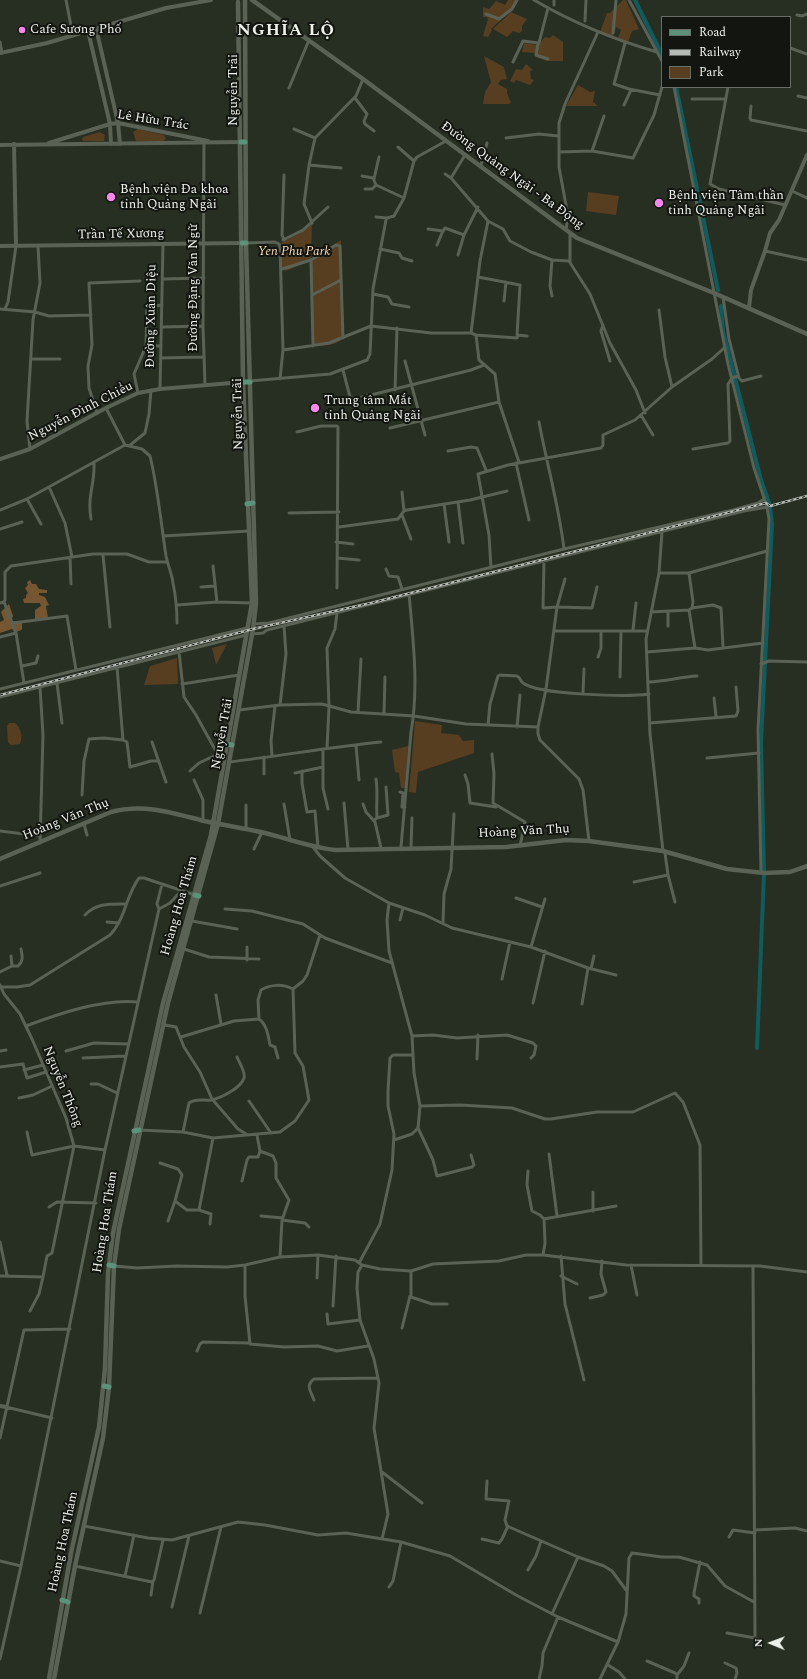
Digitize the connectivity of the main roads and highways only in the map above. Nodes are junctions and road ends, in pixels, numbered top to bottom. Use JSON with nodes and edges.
{"nodes":[{"id":1,"x":245,"y":0,"type":"edge"},
{"id":2,"x":252,"y":0,"type":"edge"},
{"id":3,"x":235,"y":1,"type":"edge"},
{"id":4,"x":243,"y":142,"type":"junction"},
{"id":5,"x":244,"y":243,"type":"junction"},
{"id":6,"x":807,"y":334,"type":"edge"},
{"id":7,"x":243,"y":382,"type":"junction"},
{"id":8,"x":250,"y":382,"type":"junction"},
{"id":9,"x":250,"y":503,"type":"junction"},
{"id":10,"x":229,"y":744,"type":"junction"},
{"id":11,"x":215,"y":823,"type":"junction"},
{"id":12,"x":0,"y":859,"type":"edge"},
{"id":13,"x":807,"y":866,"type":"edge"},
{"id":14,"x":197,"y":895,"type":"junction"},
{"id":15,"x":137,"y":1130,"type":"junction"},
{"id":16,"x":107,"y":1386,"type":"junction"},
{"id":17,"x":62,"y":1600,"type":"junction"},
{"id":18,"x":68,"y":1602,"type":"junction"},
{"id":19,"x":48,"y":1679,"type":"edge"},
{"id":20,"x":54,"y":1679,"type":"edge"}],
"edges":[{"from":1,"to":3,"type":"main road"},
{"from":1,"to":4,"type":"main road","name":"Nguyễn Trãi"},
{"from":2,"to":6,"type":"main road","name":"Đường Quảng Ngãi - Ba Động"},
{"from":3,"to":4,"type":"main road","name":"Nguyễn Trãi"},
{"from":4,"to":5,"type":"main road","name":"Nguyễn Trãi"},
{"from":5,"to":7,"type":"main road","name":"Nguyễn Trãi"},
{"from":5,"to":8,"type":"main road","name":"Nguyễn Trãi"},
{"from":7,"to":8,"type":"main road"},
{"from":7,"to":9,"type":"main road","name":"Nguyễn Trãi"},
{"from":8,"to":9,"type":"main road","name":"Nguyễn Trãi"},
{"from":9,"to":10,"type":"main road","name":"Nguyễn Trãi"},
{"from":9,"to":10,"type":"main road","name":"Nguyễn Trãi"},
{"from":10,"to":11,"type":"main road","name":"Nguyễn Trãi"},
{"from":10,"to":11,"type":"main road","name":"Nguyễn Trãi"},
{"from":11,"to":12,"type":"main road","name":"Hoàng Văn Thụ"},
{"from":11,"to":13,"type":"main road","name":"Hoàng Văn Thụ"},
{"from":11,"to":14,"type":"main road","name":"Hoàng Hoa Thám"},
{"from":14,"to":15,"type":"main road","name":"Hoàng Hoa Thám"},
{"from":14,"to":15,"type":"main road","name":"Hoàng Hoa Thám"},
{"from":15,"to":16,"type":"main road","name":"Hoàng Hoa Thám"},
{"from":16,"to":17,"type":"main road","name":"Hoàng Hoa Thám"},
{"from":16,"to":18,"type":"main road","name":"Hoàng Hoa Thám"},
{"from":17,"to":18,"type":"main road"},
{"from":17,"to":19,"type":"main road","name":"Hoàng Hoa Thám"},
{"from":18,"to":20,"type":"main road","name":"Hoàng Hoa Thám"}]}
